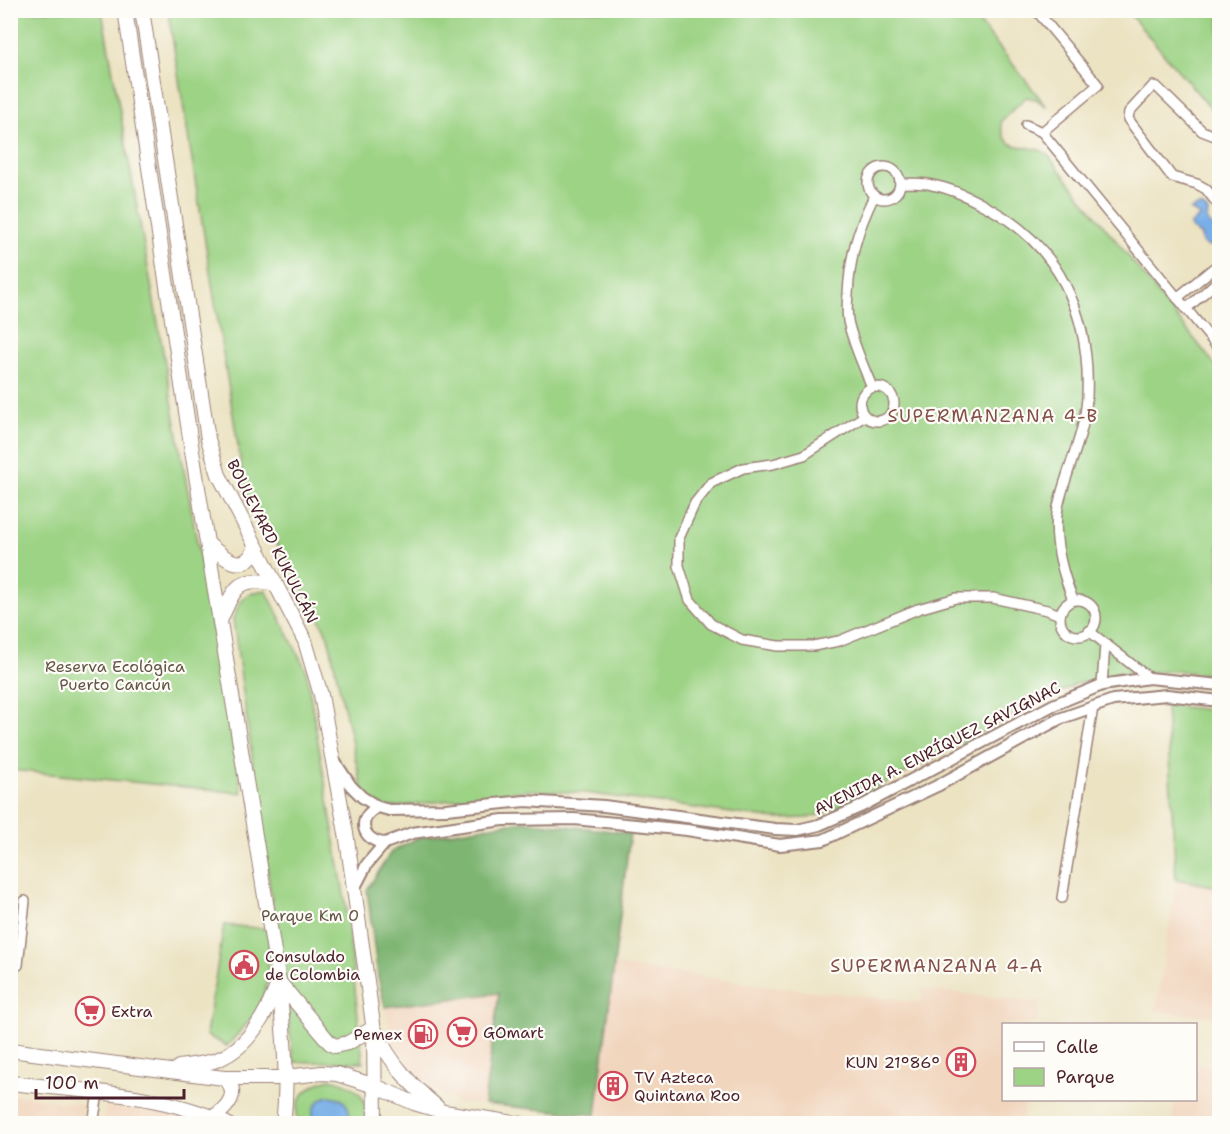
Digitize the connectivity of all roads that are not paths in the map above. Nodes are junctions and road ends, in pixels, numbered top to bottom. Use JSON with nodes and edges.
{"nodes":[{"id":1,"x":125,"y":10,"type":"edge"},
{"id":2,"x":142,"y":10,"type":"edge"},
{"id":3,"x":1036,"y":10,"type":"edge"},
{"id":4,"x":1026,"y":125,"type":"dead end"},
{"id":5,"x":1042,"y":132,"type":"junction"},
{"id":6,"x":1220,"y":138,"type":"edge"},
{"id":7,"x":900,"y":183,"type":"junction"},
{"id":8,"x":874,"y":196,"type":"junction"},
{"id":9,"x":1220,"y":207,"type":"edge"},
{"id":10,"x":1220,"y":262,"type":"edge"},
{"id":11,"x":1220,"y":279,"type":"edge"},
{"id":12,"x":1177,"y":297,"type":"junction"},
{"id":13,"x":1186,"y":309,"type":"junction"},
{"id":14,"x":1220,"y":350,"type":"edge"},
{"id":15,"x":872,"y":387,"type":"junction"},
{"id":16,"x":863,"y":417,"type":"junction"},
{"id":17,"x":208,"y":544,"type":"junction"},
{"id":18,"x":256,"y":547,"type":"junction"},
{"id":19,"x":275,"y":584,"type":"junction"},
{"id":20,"x":1073,"y":600,"type":"junction"},
{"id":21,"x":1060,"y":615,"type":"junction"},
{"id":22,"x":220,"y":621,"type":"junction"},
{"id":23,"x":1089,"y":631,"type":"junction"},
{"id":24,"x":1105,"y":645,"type":"junction"},
{"id":25,"x":1149,"y":678,"type":"junction"},
{"id":26,"x":1102,"y":685,"type":"junction"},
{"id":27,"x":1220,"y":685,"type":"edge"},
{"id":28,"x":1220,"y":701,"type":"edge"},
{"id":29,"x":1093,"y":707,"type":"junction"},
{"id":30,"x":332,"y":756,"type":"junction"},
{"id":31,"x":378,"y":807,"type":"junction"},
{"id":32,"x":386,"y":843,"type":"junction"},
{"id":33,"x":354,"y":890,"type":"junction"},
{"id":34,"x":1062,"y":898,"type":"dead end"},
{"id":35,"x":25,"y":901,"type":"dead end"},
{"id":36,"x":10,"y":965,"type":"edge"},
{"id":37,"x":279,"y":982,"type":"junction"},
{"id":38,"x":373,"y":1026,"type":"junction"},
{"id":39,"x":10,"y":1050,"type":"edge"},
{"id":40,"x":169,"y":1069,"type":"junction"},
{"id":41,"x":313,"y":1074,"type":"junction"},
{"id":42,"x":286,"y":1077,"type":"junction"},
{"id":43,"x":224,"y":1078,"type":"junction"},
{"id":44,"x":351,"y":1078,"type":"junction"},
{"id":45,"x":10,"y":1083,"type":"edge"},
{"id":46,"x":375,"y":1086,"type":"junction"},
{"id":47,"x":98,"y":1093,"type":"junction"},
{"id":48,"x":285,"y":1103,"type":"junction"},
{"id":49,"x":444,"y":1112,"type":"junction"},
{"id":50,"x":375,"y":1117,"type":"edge"},
{"id":51,"x":211,"y":1120,"type":"edge"},
{"id":52,"x":283,"y":1123,"type":"edge"},
{"id":53,"x":93,"y":1124,"type":"edge"},
{"id":54,"x":227,"y":1124,"type":"edge"},
{"id":55,"x":521,"y":1124,"type":"edge"}],
"edges":[{"from":1,"to":17,"type":"main road"},
{"from":2,"to":18,"type":"main road","name":"BOULEVARD KUKULCÁN"},
{"from":3,"to":5,"type":"street"},
{"from":4,"to":5,"type":"street"},
{"from":5,"to":12,"type":"street"},
{"from":6,"to":9,"type":"street"},
{"from":7,"to":8,"type":"street"},
{"from":7,"to":8,"type":"street"},
{"from":7,"to":20,"type":"street"},
{"from":8,"to":15,"type":"street"},
{"from":10,"to":12,"type":"street"},
{"from":11,"to":13,"type":"street"},
{"from":12,"to":13,"type":"street"},
{"from":13,"to":14,"type":"street"},
{"from":15,"to":16,"type":"street"},
{"from":15,"to":16,"type":"street"},
{"from":16,"to":21,"type":"street"},
{"from":17,"to":18,"type":"main road"},
{"from":17,"to":22,"type":"main road"},
{"from":18,"to":19,"type":"main road","name":"BOULEVARD KUKULCÁN"},
{"from":19,"to":22,"type":"main road"},
{"from":19,"to":30,"type":"main road","name":"BOULEVARD KUKULCÁN"},
{"from":20,"to":21,"type":"street"},
{"from":20,"to":23,"type":"street"},
{"from":21,"to":23,"type":"street"},
{"from":22,"to":37,"type":"main road"},
{"from":23,"to":24,"type":"street"},
{"from":24,"to":25,"type":"street"},
{"from":24,"to":26,"type":"street"},
{"from":25,"to":26,"type":"street","name":"AVENIDA A. ENRÍQUEZ SAVIGNAC"},
{"from":25,"to":27,"type":"street","name":"AVENIDA A. ENRÍQUEZ SAVIGNAC"},
{"from":26,"to":31,"type":"street","name":"AVENIDA A. ENRÍQUEZ SAVIGNAC"},
{"from":28,"to":29,"type":"street","name":"AVENIDA A. ENRÍQUEZ SAVIGNAC"},
{"from":29,"to":32,"type":"street","name":"AVENIDA A. ENRÍQUEZ SAVIGNAC"},
{"from":29,"to":34,"type":"street"},
{"from":30,"to":31,"type":"street"},
{"from":30,"to":33,"type":"main road","name":"BOULEVARD KUKULCÁN"},
{"from":31,"to":32,"type":"street"},
{"from":32,"to":33,"type":"street","name":"AVENIDA A. ENRÍQUEZ SAVIGNAC"},
{"from":33,"to":38,"type":"main road","name":"BOULEVARD KUKULCÁN"},
{"from":35,"to":36,"type":"street"},
{"from":37,"to":38,"type":"main road"},
{"from":37,"to":40,"type":"main road"},
{"from":37,"to":42,"type":"main road"},
{"from":38,"to":46,"type":"main road","name":"BOULEVARD KUKULCÁN"},
{"from":38,"to":49,"type":"main road"},
{"from":39,"to":40,"type":"main road"},
{"from":40,"to":43,"type":"main road"},
{"from":41,"to":42,"type":"main road"},
{"from":41,"to":44,"type":"main road"},
{"from":41,"to":48,"type":"main road"},
{"from":42,"to":43,"type":"main road"},
{"from":42,"to":48,"type":"main road"},
{"from":43,"to":51,"type":"main road"},
{"from":44,"to":46,"type":"main road"},
{"from":44,"to":50,"type":"main road"},
{"from":45,"to":47,"type":"main road"},
{"from":46,"to":49,"type":"main road"},
{"from":46,"to":50,"type":"main road","name":"BOULEVARD KUKULCÁN"},
{"from":47,"to":51,"type":"main road"},
{"from":47,"to":53,"type":"street"},
{"from":48,"to":52,"type":"main road"},
{"from":49,"to":55,"type":"main road"},
{"from":51,"to":54,"type":"main road"}]}
